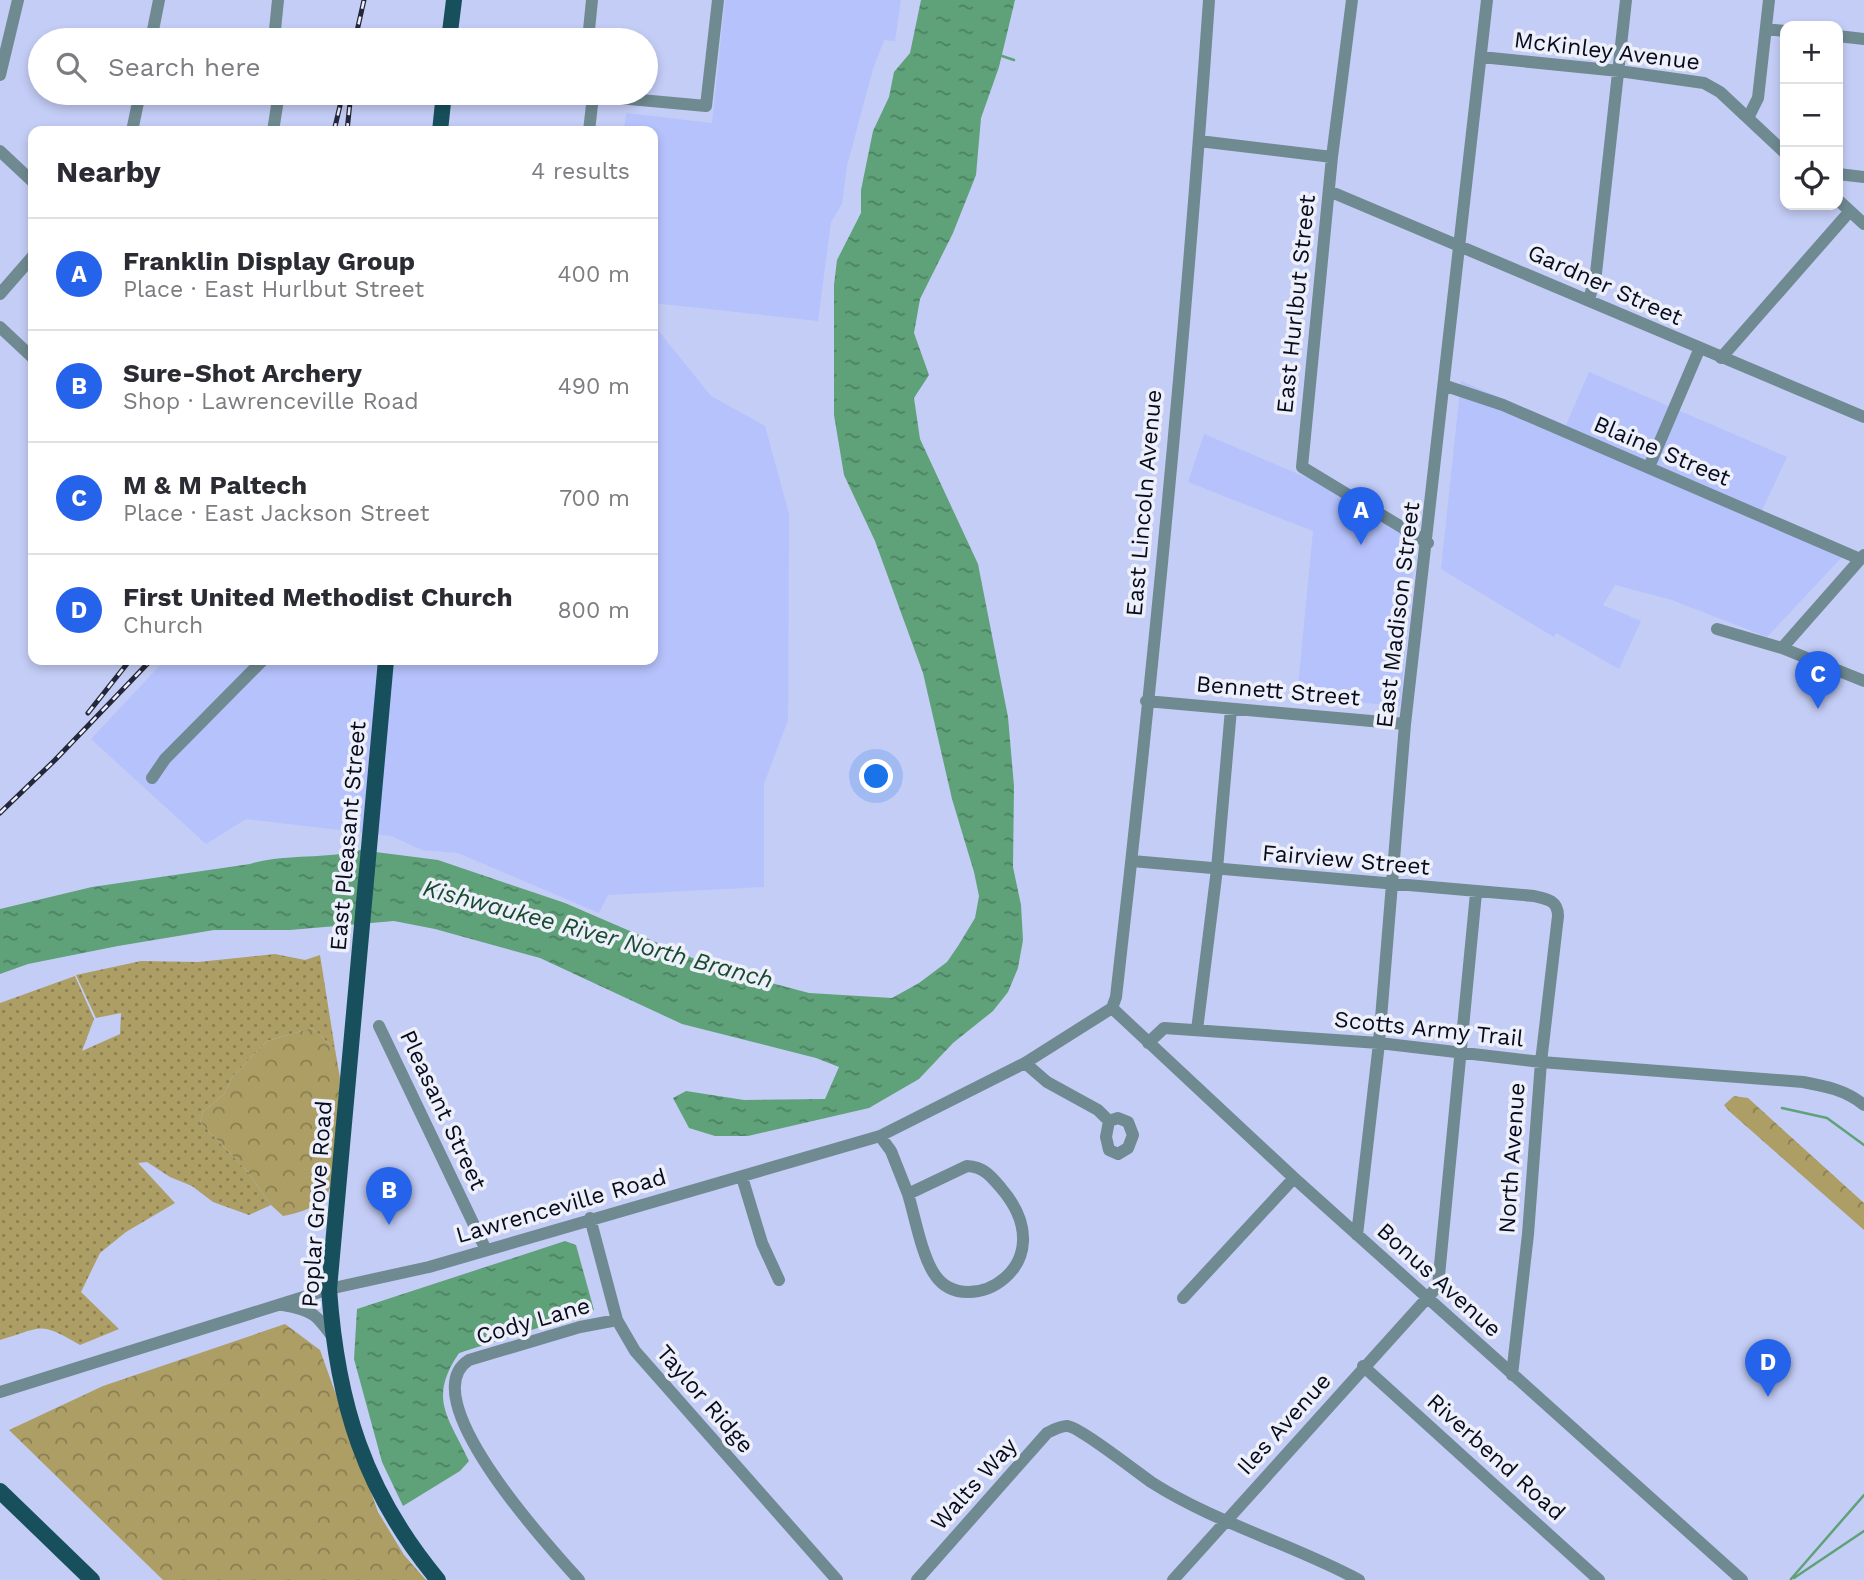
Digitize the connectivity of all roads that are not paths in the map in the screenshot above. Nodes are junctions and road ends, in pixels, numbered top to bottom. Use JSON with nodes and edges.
{"nodes":[{"id":1,"x":18,"y":0,"type":"edge"},
{"id":2,"x":159,"y":0,"type":"edge"},
{"id":3,"x":278,"y":0,"type":"edge"},
{"id":4,"x":454,"y":0,"type":"edge"},
{"id":5,"x":592,"y":0,"type":"edge"},
{"id":6,"x":718,"y":0,"type":"edge"},
{"id":7,"x":1209,"y":0,"type":"edge"},
{"id":8,"x":1352,"y":0,"type":"edge"},
{"id":9,"x":1487,"y":0,"type":"edge"},
{"id":10,"x":1626,"y":0,"type":"edge"},
{"id":11,"x":1769,"y":0,"type":"edge"},
{"id":12,"x":153,"y":28,"type":"edge"},
{"id":13,"x":275,"y":28,"type":"edge"},
{"id":14,"x":450,"y":28,"type":"edge"},
{"id":15,"x":590,"y":28,"type":"edge"},
{"id":16,"x":1766,"y":29,"type":"junction"},
{"id":17,"x":1780,"y":30,"type":"edge"},
{"id":18,"x":1843,"y":36,"type":"edge"},
{"id":19,"x":1864,"y":38,"type":"edge"},
{"id":20,"x":1481,"y":57,"type":"junction"},
{"id":21,"x":1619,"y":71,"type":"junction"},
{"id":22,"x":0,"y":75,"type":"edge"},
{"id":23,"x":658,"y":101,"type":"edge"},
{"id":24,"x":137,"y":105,"type":"edge"},
{"id":25,"x":277,"y":105,"type":"edge"},
{"id":26,"x":443,"y":105,"type":"edge"},
{"id":27,"x":588,"y":105,"type":"edge"},
{"id":28,"x":1748,"y":118,"type":"junction"},
{"id":29,"x":133,"y":126,"type":"edge"},
{"id":30,"x":274,"y":126,"type":"edge"},
{"id":31,"x":441,"y":126,"type":"edge"},
{"id":32,"x":589,"y":126,"type":"edge"},
{"id":33,"x":1199,"y":141,"type":"junction"},
{"id":34,"x":1780,"y":148,"type":"edge"},
{"id":35,"x":0,"y":151,"type":"edge"},
{"id":36,"x":1332,"y":157,"type":"junction"},
{"id":37,"x":1843,"y":175,"type":"edge"},
{"id":38,"x":28,"y":176,"type":"edge"},
{"id":39,"x":1864,"y":177,"type":"edge"},
{"id":40,"x":1329,"y":191,"type":"junction"},
{"id":41,"x":1843,"y":205,"type":"edge"},
{"id":42,"x":1850,"y":211,"type":"junction"},
{"id":43,"x":1864,"y":224,"type":"edge"},
{"id":44,"x":1459,"y":246,"type":"junction"},
{"id":45,"x":28,"y":262,"type":"edge"},
{"id":46,"x":0,"y":293,"type":"edge"},
{"id":47,"x":1589,"y":300,"type":"junction"},
{"id":48,"x":0,"y":327,"type":"edge"},
{"id":49,"x":1699,"y":349,"type":"junction"},
{"id":50,"x":28,"y":353,"type":"edge"},
{"id":51,"x":1721,"y":358,"type":"junction"},
{"id":52,"x":1446,"y":386,"type":"junction"},
{"id":53,"x":1864,"y":417,"type":"edge"},
{"id":54,"x":1649,"y":467,"type":"junction"},
{"id":55,"x":1428,"y":543,"type":"junction"},
{"id":56,"x":1862,"y":557,"type":"edge"},
{"id":57,"x":1717,"y":629,"type":"dead end"},
{"id":58,"x":1782,"y":648,"type":"junction"},
{"id":59,"x":258,"y":665,"type":"edge"},
{"id":60,"x":386,"y":665,"type":"edge"},
{"id":61,"x":1864,"y":681,"type":"edge"},
{"id":62,"x":1146,"y":701,"type":"junction"},
{"id":63,"x":1231,"y":709,"type":"junction"},
{"id":64,"x":1405,"y":724,"type":"junction"},
{"id":65,"x":152,"y":778,"type":"dead end"},
{"id":66,"x":1132,"y":861,"type":"junction"},
{"id":67,"x":1217,"y":869,"type":"junction"},
{"id":68,"x":1393,"y":886,"type":"junction"},
{"id":69,"x":1476,"y":893,"type":"junction"},
{"id":70,"x":1554,"y":903,"type":"joint"},
{"id":71,"x":1112,"y":1008,"type":"junction"},
{"id":72,"x":354,"y":1016,"type":"joint"},
{"id":73,"x":379,"y":1026,"type":"dead end"},
{"id":74,"x":1197,"y":1030,"type":"junction"},
{"id":75,"x":1148,"y":1043,"type":"junction"},
{"id":76,"x":1379,"y":1043,"type":"junction"},
{"id":77,"x":1461,"y":1052,"type":"junction"},
{"id":78,"x":1541,"y":1062,"type":"junction"},
{"id":79,"x":1025,"y":1063,"type":"junction"},
{"id":80,"x":1864,"y":1105,"type":"edge"},
{"id":81,"x":1109,"y":1121,"type":"dead end"},
{"id":82,"x":880,"y":1136,"type":"junction"},
{"id":83,"x":742,"y":1177,"type":"junction"},
{"id":84,"x":1294,"y":1178,"type":"junction"},
{"id":85,"x":908,"y":1194,"type":"junction"},
{"id":86,"x":590,"y":1218,"type":"junction"},
{"id":87,"x":1357,"y":1235,"type":"junction"},
{"id":88,"x":486,"y":1250,"type":"junction"},
{"id":89,"x":779,"y":1280,"type":"dead end"},
{"id":90,"x":329,"y":1289,"type":"junction"},
{"id":91,"x":1425,"y":1296,"type":"junction"},
{"id":92,"x":1183,"y":1298,"type":"dead end"},
{"id":93,"x":279,"y":1304,"type":"junction"},
{"id":94,"x":617,"y":1320,"type":"junction"},
{"id":95,"x":334,"y":1339,"type":"junction"},
{"id":96,"x":1363,"y":1366,"type":"junction"},
{"id":97,"x":1512,"y":1375,"type":"junction"},
{"id":98,"x":0,"y":1392,"type":"edge"},
{"id":99,"x":0,"y":1491,"type":"edge"},
{"id":100,"x":1226,"y":1521,"type":"junction"},
{"id":101,"x":92,"y":1580,"type":"edge"},
{"id":102,"x":438,"y":1580,"type":"edge"},
{"id":103,"x":579,"y":1580,"type":"edge"},
{"id":104,"x":837,"y":1580,"type":"edge"},
{"id":105,"x":917,"y":1580,"type":"edge"},
{"id":106,"x":1173,"y":1580,"type":"edge"},
{"id":107,"x":1359,"y":1580,"type":"edge"},
{"id":108,"x":1599,"y":1580,"type":"edge"},
{"id":109,"x":1742,"y":1580,"type":"edge"}],
"edges":[{"from":1,"to":22,"type":"street"},
{"from":2,"to":12,"type":"street"},
{"from":3,"to":13,"type":"street"},
{"from":4,"to":14,"type":"main road"},
{"from":5,"to":15,"type":"street"},
{"from":6,"to":23,"type":"street"},
{"from":7,"to":33,"type":"street","name":"East Lincoln Avenue"},
{"from":8,"to":36,"type":"street","name":"East Hurlbut Street"},
{"from":9,"to":20,"type":"street","name":"East Madison Street"},
{"from":10,"to":21,"type":"street"},
{"from":11,"to":16,"type":"street"},
{"from":16,"to":17,"type":"street"},
{"from":16,"to":28,"type":"street"},
{"from":18,"to":19,"type":"street"},
{"from":20,"to":21,"type":"street","name":"McKinley Avenue"},
{"from":20,"to":44,"type":"street","name":"East Madison Street"},
{"from":21,"to":28,"type":"street","name":"McKinley Avenue"},
{"from":21,"to":47,"type":"street"},
{"from":24,"to":29,"type":"street"},
{"from":25,"to":30,"type":"street"},
{"from":26,"to":31,"type":"main road"},
{"from":27,"to":32,"type":"street"},
{"from":28,"to":34,"type":"street","name":"McKinley Avenue"},
{"from":33,"to":36,"type":"street"},
{"from":33,"to":62,"type":"street","name":"East Lincoln Avenue"},
{"from":35,"to":38,"type":"street"},
{"from":36,"to":40,"type":"street","name":"East Hurlbut Street"},
{"from":37,"to":39,"type":"street"},
{"from":40,"to":44,"type":"street","name":"Gardner Street"},
{"from":40,"to":55,"type":"street","name":"East Hurlbut Street"},
{"from":41,"to":42,"type":"street"},
{"from":42,"to":43,"type":"street"},
{"from":42,"to":51,"type":"street"},
{"from":44,"to":47,"type":"street","name":"Gardner Street"},
{"from":44,"to":52,"type":"street","name":"East Madison Street"},
{"from":45,"to":46,"type":"street"},
{"from":47,"to":49,"type":"street","name":"Gardner Street"},
{"from":48,"to":50,"type":"street"},
{"from":49,"to":51,"type":"street","name":"Gardner Street"},
{"from":49,"to":54,"type":"street"},
{"from":51,"to":53,"type":"street","name":"Gardner Street"},
{"from":52,"to":54,"type":"street","name":"Blaine Street"},
{"from":52,"to":55,"type":"street","name":"East Madison Street"},
{"from":54,"to":56,"type":"street","name":"Blaine Street"},
{"from":55,"to":64,"type":"street","name":"East Madison Street"},
{"from":56,"to":58,"type":"street"},
{"from":57,"to":58,"type":"street"},
{"from":58,"to":61,"type":"street"},
{"from":59,"to":65,"type":"street"},
{"from":60,"to":72,"type":"main road","name":"East Pleasant Street"},
{"from":62,"to":63,"type":"street","name":"Bennett Street"},
{"from":62,"to":66,"type":"street","name":"East Lincoln Avenue"},
{"from":63,"to":64,"type":"street","name":"Bennett Street"},
{"from":63,"to":67,"type":"street"},
{"from":64,"to":68,"type":"street","name":"East Madison Street"},
{"from":66,"to":67,"type":"street","name":"Fairview Street"},
{"from":66,"to":71,"type":"street","name":"East Lincoln Avenue"},
{"from":67,"to":68,"type":"street","name":"Fairview Street"},
{"from":67,"to":74,"type":"street"},
{"from":68,"to":69,"type":"street","name":"Fairview Street"},
{"from":68,"to":76,"type":"street","name":"East Madison Street"},
{"from":69,"to":70,"type":"street","name":"Fairview Street"},
{"from":69,"to":77,"type":"street","name":"Iles Avenue"},
{"from":70,"to":78,"type":"street","name":"North Avenue"},
{"from":71,"to":75,"type":"street","name":"Bonus Avenue"},
{"from":71,"to":79,"type":"street","name":"Lawrenceville Road"},
{"from":72,"to":90,"type":"main road","name":"Poplar Grove Road"},
{"from":73,"to":88,"type":"street","name":"Pleasant Street"},
{"from":74,"to":75,"type":"street","name":"Scotts Army Trail"},
{"from":74,"to":76,"type":"street","name":"Scotts Army Trail"},
{"from":75,"to":84,"type":"street","name":"Bonus Avenue"},
{"from":76,"to":77,"type":"street","name":"Scotts Army Trail"},
{"from":76,"to":87,"type":"street","name":"East Madison Street"},
{"from":77,"to":78,"type":"street","name":"Scotts Army Trail"},
{"from":77,"to":91,"type":"street","name":"Iles Avenue"},
{"from":78,"to":80,"type":"street","name":"Scotts Army Trail"},
{"from":78,"to":97,"type":"street","name":"North Avenue"},
{"from":79,"to":81,"type":"street"},
{"from":79,"to":82,"type":"street","name":"Lawrenceville Road"},
{"from":82,"to":83,"type":"street","name":"Lawrenceville Road"},
{"from":82,"to":85,"type":"street"},
{"from":83,"to":86,"type":"street","name":"Lawrenceville Road"},
{"from":83,"to":89,"type":"street"},
{"from":84,"to":87,"type":"street","name":"Bonus Avenue"},
{"from":84,"to":92,"type":"street"},
{"from":85,"to":85,"type":"street"},
{"from":86,"to":88,"type":"street","name":"Lawrenceville Road"},
{"from":86,"to":94,"type":"street","name":"Taylor Ridge"},
{"from":87,"to":91,"type":"street","name":"Bonus Avenue"},
{"from":88,"to":90,"type":"street","name":"Lawrenceville Road"},
{"from":90,"to":93,"type":"street","name":"Lawrenceville Road"},
{"from":90,"to":95,"type":"main road","name":"Poplar Grove Road"},
{"from":91,"to":96,"type":"street","name":"Iles Avenue"},
{"from":91,"to":97,"type":"street","name":"Bonus Avenue"},
{"from":93,"to":95,"type":"street"},
{"from":93,"to":98,"type":"street","name":"Lawrenceville Road"},
{"from":94,"to":103,"type":"street","name":"Cody Lane"},
{"from":94,"to":104,"type":"street","name":"Taylor Ridge"},
{"from":95,"to":102,"type":"main road","name":"Poplar Grove Road"},
{"from":96,"to":100,"type":"street","name":"Iles Avenue"},
{"from":96,"to":108,"type":"street","name":"Riverbend Road"},
{"from":97,"to":109,"type":"street","name":"Bonus Avenue"},
{"from":99,"to":101,"type":"main road"},
{"from":100,"to":105,"type":"street","name":"Walts Way"},
{"from":100,"to":106,"type":"street","name":"Iles Avenue"},
{"from":100,"to":107,"type":"street"}]}
